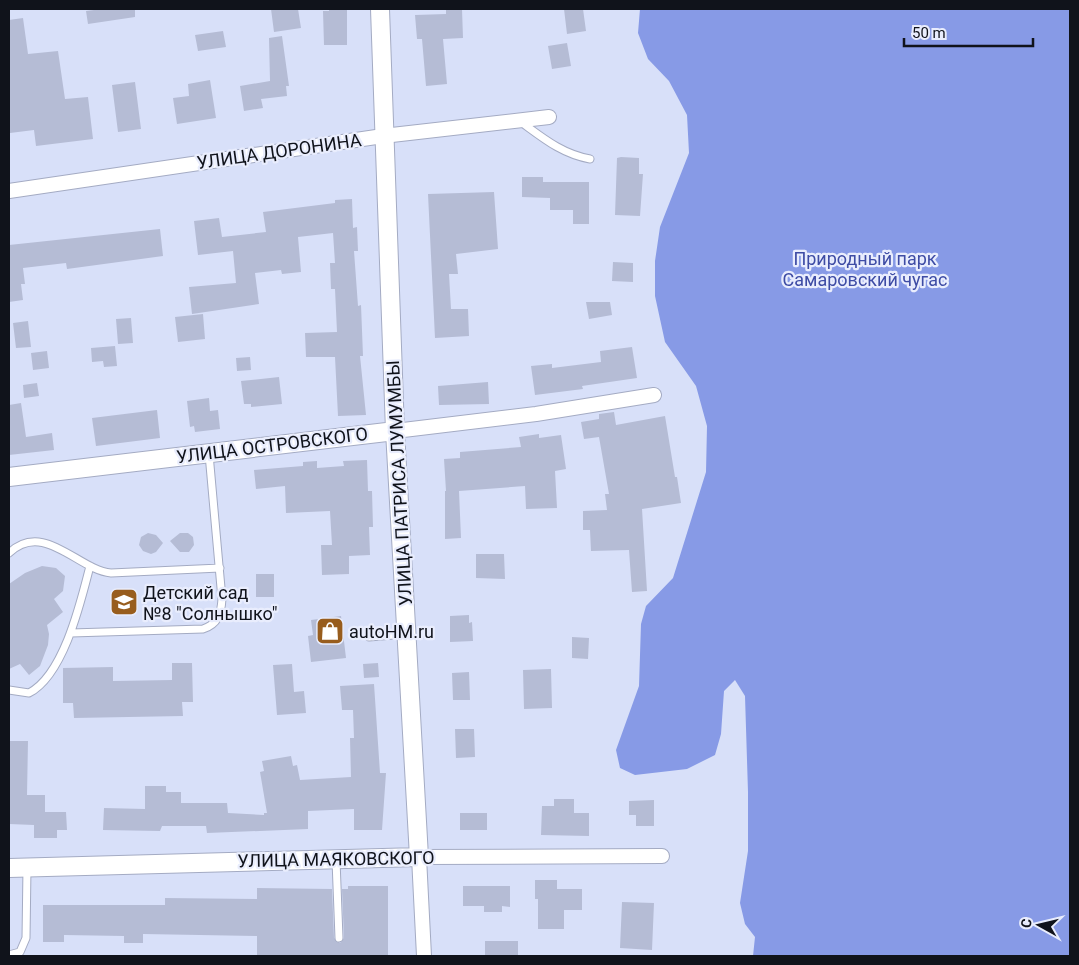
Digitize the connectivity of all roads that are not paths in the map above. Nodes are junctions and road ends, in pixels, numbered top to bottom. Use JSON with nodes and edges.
{"nodes":[{"id":1,"x":380,"y":9,"type":"edge"},
{"id":2,"x":549,"y":117,"type":"dead end"},
{"id":3,"x":520,"y":121,"type":"junction"},
{"id":4,"x":383,"y":136,"type":"junction"},
{"id":5,"x":590,"y":159,"type":"dead end"},
{"id":6,"x":9,"y":191,"type":"edge"},
{"id":7,"x":654,"y":395,"type":"dead end"},
{"id":8,"x":395,"y":431,"type":"junction"},
{"id":9,"x":209,"y":453,"type":"junction"},
{"id":10,"x":9,"y":477,"type":"edge"},
{"id":11,"x":9,"y":553,"type":"edge"},
{"id":12,"x":90,"y":566,"type":"junction"},
{"id":13,"x":220,"y":568,"type":"junction"},
{"id":14,"x":71,"y":633,"type":"junction"},
{"id":15,"x":407,"y":634,"type":"junction"},
{"id":16,"x":369,"y":636,"type":"dead end"},
{"id":17,"x":9,"y":690,"type":"edge"},
{"id":18,"x":662,"y":856,"type":"dead end"},
{"id":19,"x":419,"y":857,"type":"junction"},
{"id":20,"x":336,"y":859,"type":"junction"},
{"id":21,"x":9,"y":868,"type":"edge"},
{"id":22,"x":27,"y":868,"type":"junction"},
{"id":23,"x":339,"y":938,"type":"dead end"},
{"id":24,"x":9,"y":955,"type":"edge"},
{"id":25,"x":424,"y":956,"type":"edge"}],
"edges":[{"from":1,"to":4,"type":"street","name":"УЛИЦА ПАТРИСА ЛУМУМБЫ"},
{"from":2,"to":3,"type":"street","name":"УЛИЦА ДОРОНИНА"},
{"from":3,"to":4,"type":"street","name":"УЛИЦА ДОРОНИНА"},
{"from":3,"to":5,"type":"lane"},
{"from":4,"to":6,"type":"street","name":"УЛИЦА ДОРОНИНА"},
{"from":4,"to":8,"type":"street","name":"УЛИЦА ПАТРИСА ЛУМУМБЫ"},
{"from":7,"to":8,"type":"street","name":"УЛИЦА ОСТРОВСКОГО"},
{"from":8,"to":9,"type":"street","name":"УЛИЦА ОСТРОВСКОГО"},
{"from":8,"to":15,"type":"street","name":"УЛИЦА ПАТРИСА ЛУМУМБЫ"},
{"from":9,"to":10,"type":"street","name":"УЛИЦА ОСТРОВСКОГО"},
{"from":9,"to":13,"type":"lane"},
{"from":11,"to":12,"type":"lane"},
{"from":12,"to":13,"type":"lane"},
{"from":12,"to":14,"type":"lane"},
{"from":13,"to":14,"type":"lane"},
{"from":14,"to":17,"type":"lane"},
{"from":15,"to":16,"type":"lane"},
{"from":15,"to":19,"type":"street","name":"УЛИЦА ПАТРИСА ЛУМУМБЫ"},
{"from":18,"to":19,"type":"street","name":"УЛИЦА МАЯКОВСКОГО"},
{"from":19,"to":20,"type":"street","name":"УЛИЦА МАЯКОВСКОГО"},
{"from":19,"to":25,"type":"street","name":"УЛИЦА ПАТРИСА ЛУМУМБЫ"},
{"from":20,"to":22,"type":"street","name":"УЛИЦА МАЯКОВСКОГО"},
{"from":20,"to":23,"type":"lane"},
{"from":21,"to":22,"type":"street","name":"УЛИЦА МАЯКОВСКОГО"},
{"from":22,"to":24,"type":"lane"}]}
